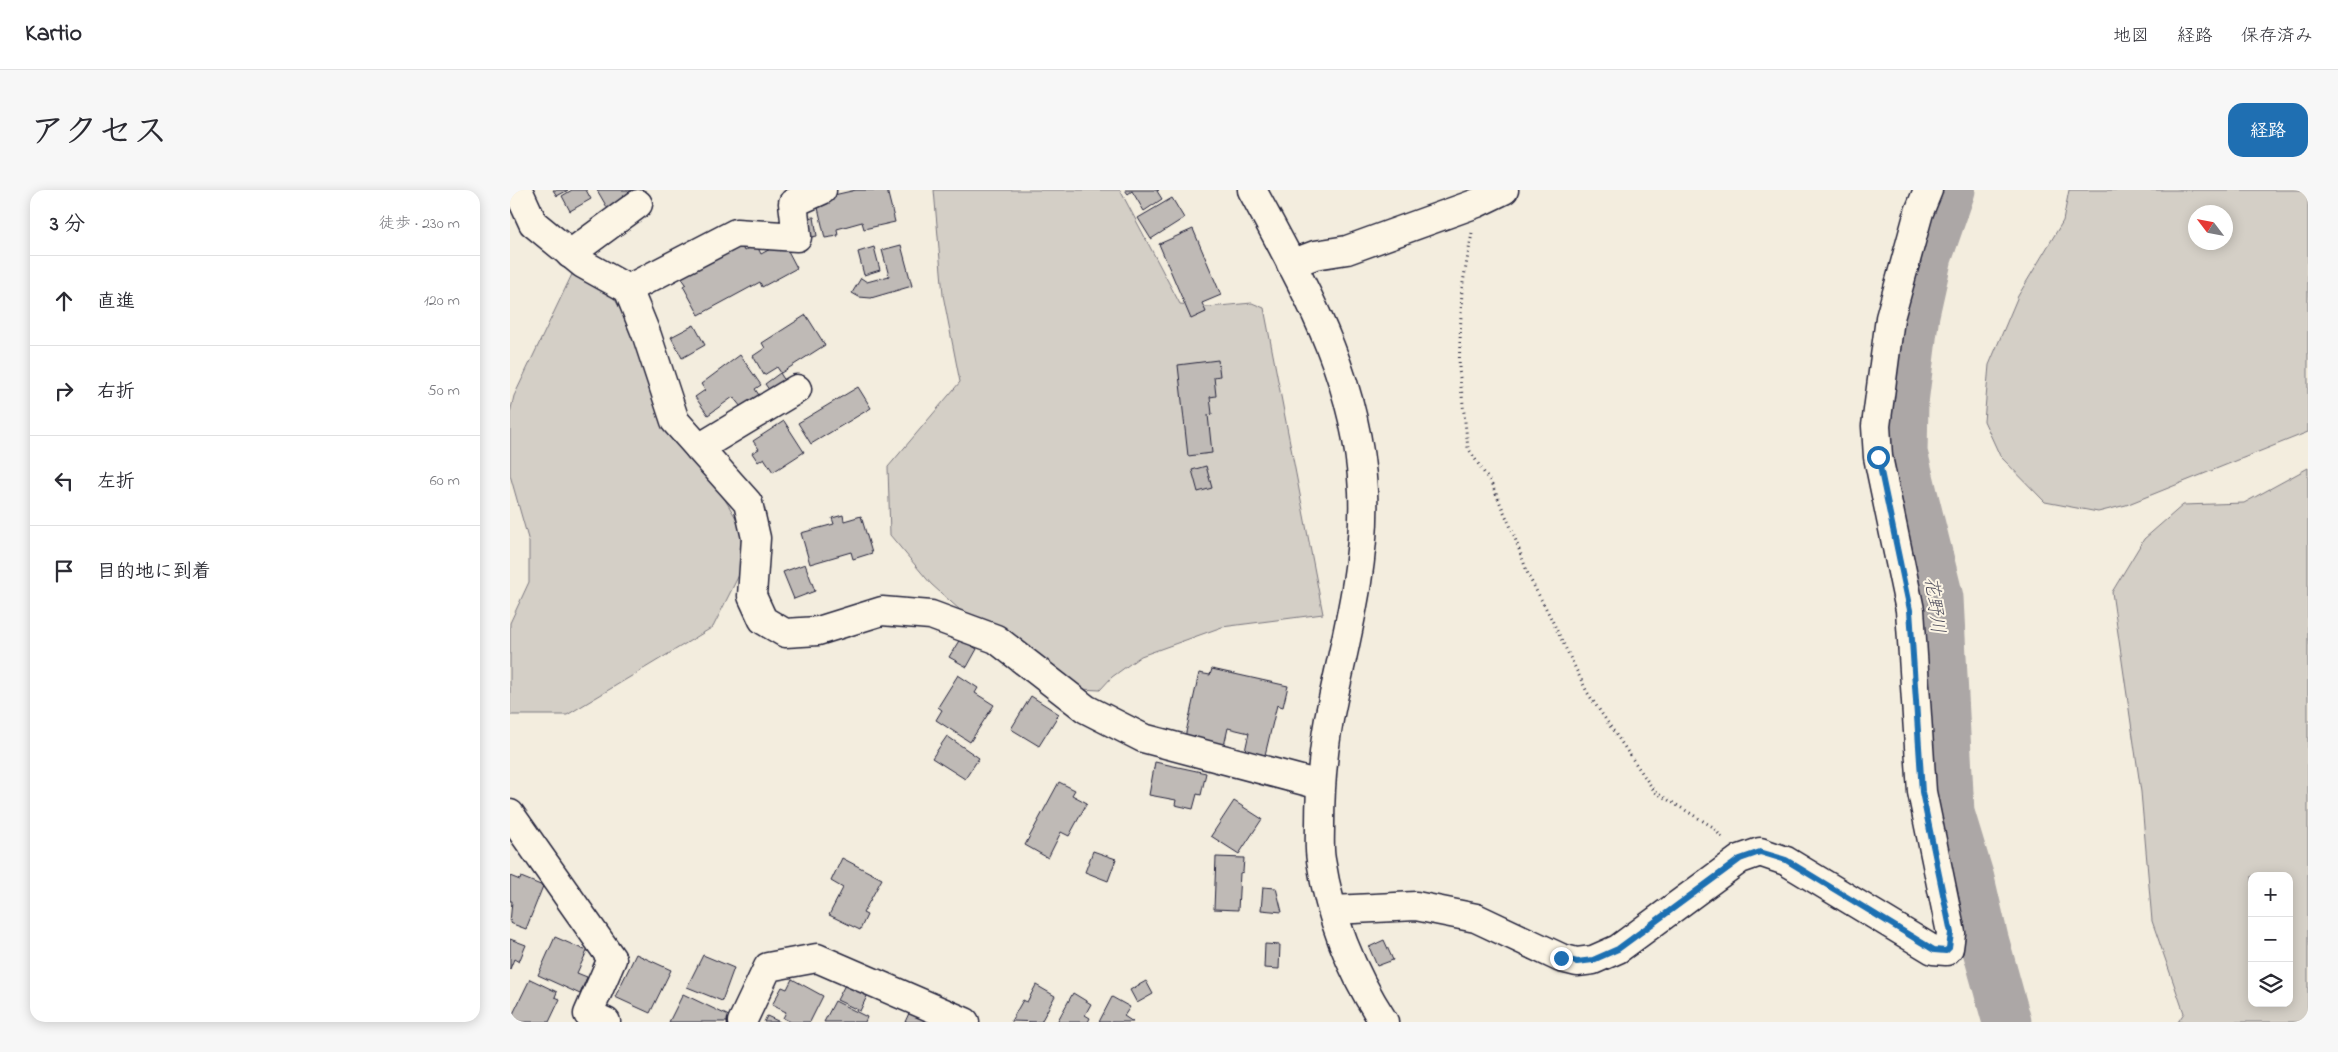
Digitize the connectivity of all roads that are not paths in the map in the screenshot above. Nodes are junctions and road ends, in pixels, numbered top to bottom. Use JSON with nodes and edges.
{"nodes":[{"id":1,"x":518,"y":190,"type":"edge"},
{"id":2,"x":822,"y":190,"type":"edge"},
{"id":3,"x":1252,"y":190,"type":"edge"},
{"id":4,"x":1504,"y":190,"type":"edge"},
{"id":5,"x":1928,"y":190,"type":"edge"},
{"id":6,"x":638,"y":204,"type":"dead end"},
{"id":7,"x":570,"y":254,"type":"junction"},
{"id":8,"x":1291,"y":264,"type":"junction"},
{"id":9,"x":628,"y":289,"type":"junction"},
{"id":10,"x":797,"y":390,"type":"dead end"},
{"id":11,"x":700,"y":448,"type":"junction"},
{"id":12,"x":1320,"y":785,"type":"junction"},
{"id":13,"x":511,"y":820,"type":"edge"},
{"id":14,"x":1333,"y":910,"type":"junction"},
{"id":15,"x":592,"y":1019,"type":"edge"},
{"id":16,"x":742,"y":1022,"type":"edge"},
{"id":17,"x":965,"y":1022,"type":"edge"},
{"id":18,"x":1384,"y":1022,"type":"edge"}],
"edges":[{"from":1,"to":7,"type":"street"},
{"from":2,"to":9,"type":"street"},
{"from":3,"to":8,"type":"street"},
{"from":4,"to":8,"type":"street"},
{"from":5,"to":14,"type":"street"},
{"from":6,"to":7,"type":"street"},
{"from":7,"to":9,"type":"street"},
{"from":8,"to":12,"type":"street"},
{"from":9,"to":11,"type":"street"},
{"from":10,"to":11,"type":"street"},
{"from":11,"to":12,"type":"street"},
{"from":12,"to":14,"type":"street"},
{"from":13,"to":15,"type":"street"},
{"from":14,"to":18,"type":"street"},
{"from":16,"to":17,"type":"street"}]}
